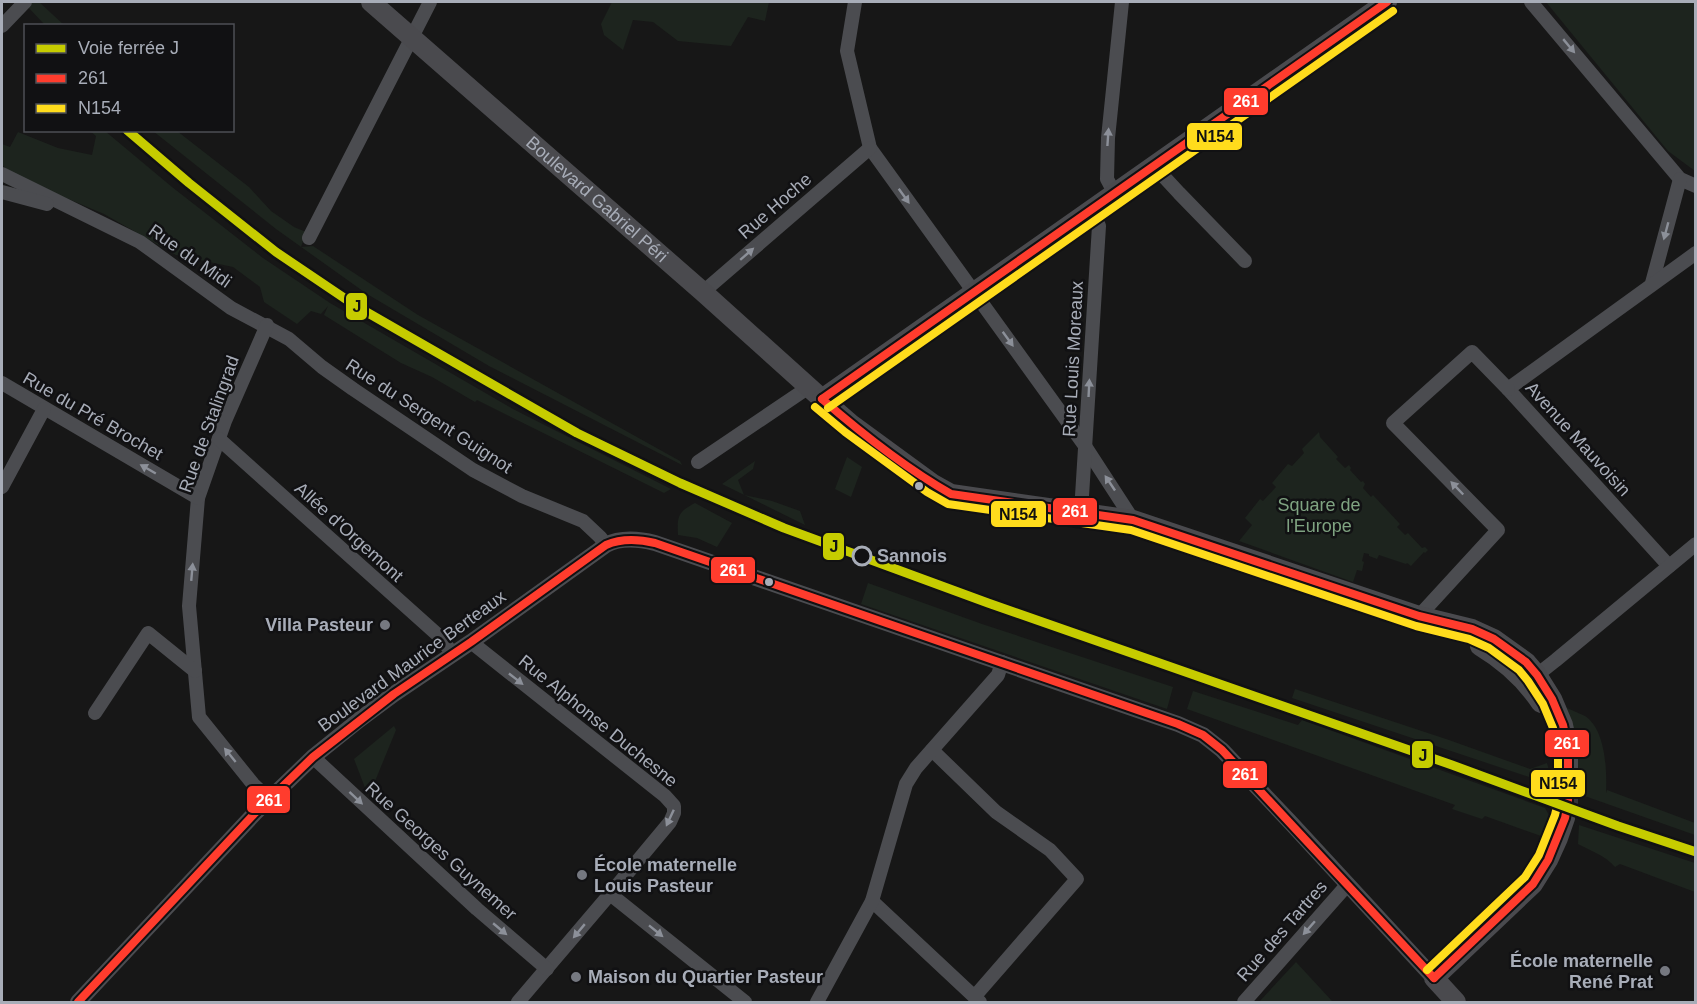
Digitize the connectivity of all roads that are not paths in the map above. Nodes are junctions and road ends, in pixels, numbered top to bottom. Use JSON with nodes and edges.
{"nodes":[{"id":1,"x":12,"y":2,"type":"edge"},
{"id":2,"x":24,"y":2,"type":"edge"},
{"id":3,"x":371,"y":2,"type":"edge"},
{"id":4,"x":430,"y":2,"type":"edge"},
{"id":5,"x":855,"y":2,"type":"edge"},
{"id":6,"x":1122,"y":2,"type":"edge"},
{"id":7,"x":1387,"y":2,"type":"edge"},
{"id":8,"x":1531,"y":2,"type":"edge"},
{"id":9,"x":2,"y":13,"type":"edge"},
{"id":10,"x":2,"y":26,"type":"edge"},
{"id":11,"x":413,"y":38,"type":"junction"},
{"id":12,"x":870,"y":148,"type":"junction"},
{"id":13,"x":1154,"y":166,"type":"junction"},
{"id":14,"x":2,"y":174,"type":"edge"},
{"id":15,"x":1680,"y":179,"type":"junction"},
{"id":16,"x":1695,"y":186,"type":"edge"},
{"id":17,"x":2,"y":192,"type":"edge"},
{"id":18,"x":1115,"y":194,"type":"junction"},
{"id":19,"x":1091,"y":210,"type":"junction"},
{"id":20,"x":92,"y":218,"type":"junction"},
{"id":21,"x":309,"y":238,"type":"dead end"},
{"id":22,"x":1695,"y":253,"type":"edge"},
{"id":23,"x":1245,"y":261,"type":"dead end"},
{"id":24,"x":1652,"y":283,"type":"junction"},
{"id":25,"x":704,"y":292,"type":"junction"},
{"id":26,"x":974,"y":292,"type":"junction"},
{"id":27,"x":267,"y":326,"type":"junction"},
{"id":28,"x":2,"y":383,"type":"edge"},
{"id":29,"x":1508,"y":389,"type":"junction"},
{"id":30,"x":815,"y":393,"type":"junction"},
{"id":31,"x":44,"y":409,"type":"junction"},
{"id":32,"x":219,"y":439,"type":"junction"},
{"id":33,"x":1085,"y":446,"type":"junction"},
{"id":34,"x":698,"y":462,"type":"dead end"},
{"id":35,"x":2,"y":487,"type":"edge"},
{"id":36,"x":198,"y":498,"type":"junction"},
{"id":37,"x":1081,"y":512,"type":"junction"},
{"id":38,"x":1133,"y":520,"type":"junction"},
{"id":39,"x":1695,"y":544,"type":"edge"},
{"id":40,"x":606,"y":545,"type":"junction"},
{"id":41,"x":1669,"y":566,"type":"junction"},
{"id":42,"x":1419,"y":616,"type":"junction"},
{"id":43,"x":1472,"y":640,"type":"junction"},
{"id":44,"x":471,"y":642,"type":"junction"},
{"id":45,"x":453,"y":654,"type":"junction"},
{"id":46,"x":1002,"y":662,"type":"junction"},
{"id":47,"x":195,"y":671,"type":"junction"},
{"id":48,"x":1537,"y":675,"type":"junction"},
{"id":49,"x":95,"y":714,"type":"dead end"},
{"id":50,"x":932,"y":750,"type":"junction"},
{"id":51,"x":313,"y":758,"type":"junction"},
{"id":52,"x":269,"y":799,"type":"junction"},
{"id":53,"x":1565,"y":818,"type":"tunnel mouth"},
{"id":54,"x":1348,"y":884,"type":"junction"},
{"id":55,"x":610,"y":894,"type":"junction"},
{"id":56,"x":872,"y":901,"type":"junction"},
{"id":57,"x":547,"y":969,"type":"junction"},
{"id":58,"x":1434,"y":978,"type":"junction"},
{"id":59,"x":978,"y":999,"type":"edge"},
{"id":60,"x":1246,"y":1000,"type":"edge"},
{"id":61,"x":78,"y":1002,"type":"edge"},
{"id":62,"x":518,"y":1002,"type":"edge"},
{"id":63,"x":744,"y":1002,"type":"edge"},
{"id":64,"x":817,"y":1002,"type":"edge"},
{"id":65,"x":1456,"y":1002,"type":"edge"}],
"edges":[{"from":1,"to":9,"type":"street"},
{"from":2,"to":10,"type":"street"},
{"from":3,"to":11,"type":"main road","name":"Boulevard Gabriel Péri"},
{"from":4,"to":11,"type":"street"},
{"from":5,"to":12,"type":"street"},
{"from":18,"to":6,"type":"street","one_way":true},
{"from":7,"to":13,"type":"main road"},
{"from":8,"to":15,"type":"street","one_way":true},
{"from":11,"to":21,"type":"street"},
{"from":11,"to":25,"type":"main road","name":"Boulevard Gabriel Péri"},
{"from":25,"to":12,"type":"street","name":"Rue Hoche","one_way":true},
{"from":12,"to":26,"type":"street","one_way":true},
{"from":13,"to":18,"type":"main road"},
{"from":13,"to":23,"type":"street"},
{"from":14,"to":20,"type":"street","name":"Rue du Midi"},
{"from":15,"to":16,"type":"street"},
{"from":15,"to":24,"type":"street","one_way":true},
{"from":17,"to":20,"type":"street","name":"Rue du Midi"},
{"from":18,"to":19,"type":"main road"},
{"from":19,"to":26,"type":"main road"},
{"from":33,"to":19,"type":"street","name":"Rue Louis Moreaux","one_way":true},
{"from":20,"to":27,"type":"street","name":"Rue du Midi"},
{"from":22,"to":24,"type":"street","name":"Avenue Mauvoisin"},
{"from":24,"to":29,"type":"street","name":"Avenue Mauvoisin"},
{"from":25,"to":30,"type":"main road","name":"Boulevard Gabriel Péri"},
{"from":26,"to":30,"type":"main road"},
{"from":26,"to":33,"type":"street","one_way":true},
{"from":27,"to":32,"type":"street","name":"Rue de Stalingrad"},
{"from":27,"to":40,"type":"street","name":"Rue du Sergent Guignot"},
{"from":28,"to":31,"type":"street","name":"Rue du Pré Brochet"},
{"from":29,"to":41,"type":"street","name":"Avenue Mauvoisin"},
{"from":42,"to":29,"type":"street","one_way":true},
{"from":30,"to":34,"type":"street"},
{"from":30,"to":37,"type":"main road","name":"Boulevard Gabriel Péri"},
{"from":31,"to":35,"type":"street"},
{"from":36,"to":31,"type":"street","name":"Rue du Pré Brochet","one_way":true},
{"from":32,"to":36,"type":"street","name":"Rue de Stalingrad"},
{"from":32,"to":45,"type":"street","name":"Allée d'Orgemont"},
{"from":33,"to":37,"type":"street","name":"Rue Louis Moreaux"},
{"from":38,"to":33,"type":"street","one_way":true},
{"from":47,"to":36,"type":"street","name":"Rue de Stalingrad","one_way":true},
{"from":37,"to":38,"type":"main road","name":"Boulevard Gabriel Péri"},
{"from":38,"to":42,"type":"main road","name":"Boulevard Gabriel Péri"},
{"from":39,"to":41,"type":"street"},
{"from":40,"to":44,"type":"street","name":"Boulevard Maurice Berteaux"},
{"from":40,"to":46,"type":"street"},
{"from":41,"to":48,"type":"street"},
{"from":42,"to":43,"type":"main road"},
{"from":42,"to":48,"type":"main road"},
{"from":43,"to":48,"type":"street"},
{"from":43,"to":48,"type":"main road"},
{"from":44,"to":45,"type":"street","name":"Boulevard Maurice Berteaux"},
{"from":44,"to":55,"type":"street","name":"Rue Alphonse Duchesne","one_way":true},
{"from":45,"to":51,"type":"street","name":"Boulevard Maurice Berteaux"},
{"from":46,"to":50,"type":"street"},
{"from":46,"to":54,"type":"street"},
{"from":47,"to":49,"type":"street"},
{"from":52,"to":47,"type":"street","name":"Rue de Stalingrad","one_way":true},
{"from":50,"to":56,"type":"street"},
{"from":50,"to":59,"type":"street"},
{"from":51,"to":52,"type":"street","name":"Boulevard Maurice Berteaux"},
{"from":51,"to":57,"type":"street","name":"Rue Georges Guynemer","one_way":true},
{"from":52,"to":61,"type":"street","name":"Boulevard Maurice Berteaux"},
{"from":53,"to":58,"type":"main road"},
{"from":54,"to":58,"type":"street"},
{"from":54,"to":60,"type":"street","name":"Rue des Tartres","one_way":true},
{"from":55,"to":57,"type":"street","name":"Rue Alphonse Duchesne","one_way":true},
{"from":55,"to":63,"type":"street","one_way":true},
{"from":56,"to":59,"type":"street"},
{"from":56,"to":64,"type":"street"},
{"from":57,"to":62,"type":"street","name":"Rue Alphonse Duchesne"},
{"from":58,"to":65,"type":"main road"}]}
